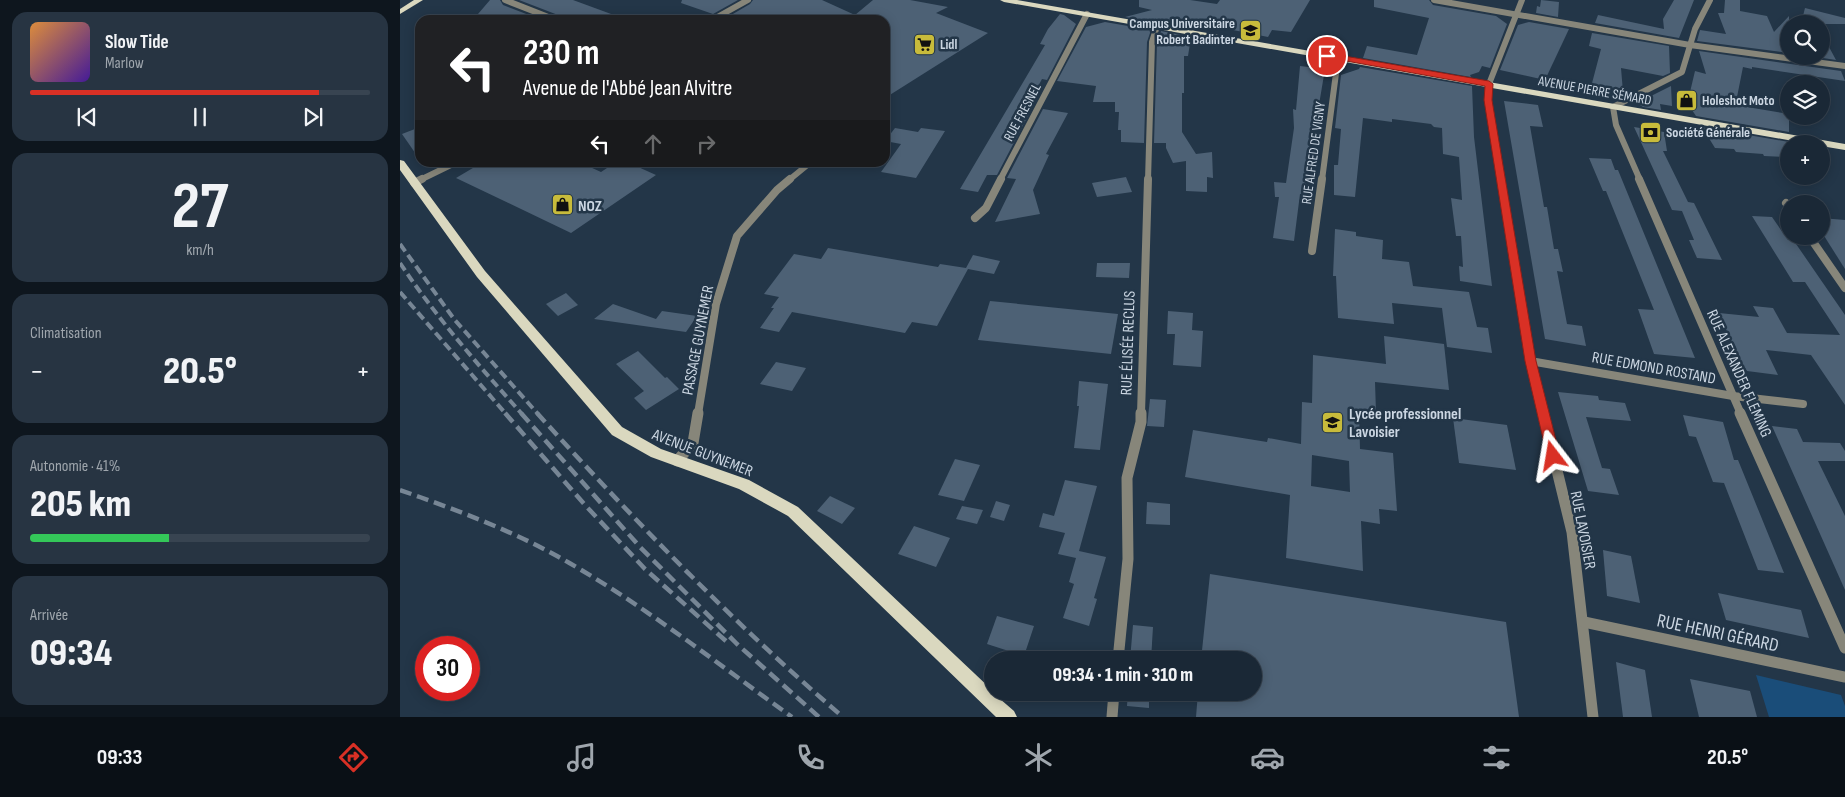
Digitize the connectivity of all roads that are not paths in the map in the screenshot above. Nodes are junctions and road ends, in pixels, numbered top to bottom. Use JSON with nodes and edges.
{"nodes":[{"id":1,"x":419,"y":0,"type":"edge"},
{"id":2,"x":505,"y":0,"type":"edge"},
{"id":3,"x":748,"y":0,"type":"edge"},
{"id":4,"x":1004,"y":0,"type":"edge"},
{"id":5,"x":1434,"y":0,"type":"edge"},
{"id":6,"x":1522,"y":0,"type":"edge"},
{"id":7,"x":1710,"y":0,"type":"edge"},
{"id":8,"x":400,"y":12,"type":"edge"},
{"id":9,"x":1087,"y":14,"type":"junction"},
{"id":10,"x":1516,"y":14,"type":"junction"},
{"id":11,"x":543,"y":15,"type":"edge"},
{"id":12,"x":721,"y":15,"type":"edge"},
{"id":13,"x":1157,"y":26,"type":"junction"},
{"id":14,"x":1690,"y":45,"type":"junction"},
{"id":15,"x":1338,"y":58,"type":"junction"},
{"id":16,"x":1845,"y":66,"type":"edge"},
{"id":17,"x":1489,"y":84,"type":"junction"},
{"id":18,"x":1613,"y":107,"type":"junction"},
{"id":19,"x":1845,"y":147,"type":"edge"},
{"id":20,"x":400,"y":163,"type":"edge"},
{"id":21,"x":448,"y":167,"type":"edge"},
{"id":22,"x":805,"y":167,"type":"edge"},
{"id":23,"x":414,"y":183,"type":"junction"},
{"id":24,"x":975,"y":218,"type":"dead end"},
{"id":25,"x":1815,"y":245,"type":"edge"},
{"id":26,"x":1312,"y":251,"type":"dead end"},
{"id":27,"x":1845,"y":288,"type":"edge"},
{"id":28,"x":1530,"y":361,"type":"junction"},
{"id":29,"x":1733,"y":396,"type":"junction"},
{"id":30,"x":1803,"y":404,"type":"dead end"},
{"id":31,"x":677,"y":461,"type":"junction"},
{"id":32,"x":1584,"y":622,"type":"junction"},
{"id":33,"x":1845,"y":648,"type":"edge"},
{"id":34,"x":1119,"y":651,"type":"edge"},
{"id":35,"x":1845,"y":677,"type":"edge"},
{"id":36,"x":1113,"y":701,"type":"edge"},
{"id":37,"x":1008,"y":717,"type":"edge"},
{"id":38,"x":1112,"y":717,"type":"edge"},
{"id":39,"x":1593,"y":717,"type":"edge"}],
"edges":[{"from":1,"to":8,"type":"main road"},
{"from":2,"to":11,"type":"street"},
{"from":3,"to":12,"type":"street"},
{"from":4,"to":9,"type":"main road","name":"AVENUE PIERRE SÉMARD"},
{"from":5,"to":10,"type":"street"},
{"from":6,"to":10,"type":"street"},
{"from":7,"to":14,"type":"street"},
{"from":9,"to":13,"type":"main road","name":"AVENUE PIERRE SÉMARD"},
{"from":9,"to":24,"type":"street","name":"RUE FRESNEL"},
{"from":10,"to":14,"type":"street"},
{"from":10,"to":17,"type":"street"},
{"from":13,"to":15,"type":"main road","name":"AVENUE PIERRE SÉMARD"},
{"from":13,"to":34,"type":"street","name":"RUE ÉLISÉE RECLUS"},
{"from":14,"to":16,"type":"street"},
{"from":14,"to":18,"type":"street"},
{"from":15,"to":17,"type":"main road","name":"AVENUE PIERRE SÉMARD"},
{"from":15,"to":26,"type":"street","name":"RUE ALFRED DE VIGNY"},
{"from":17,"to":18,"type":"main road","name":"AVENUE PIERRE SÉMARD"},
{"from":17,"to":28,"type":"street","name":"RUE LAVOISIER"},
{"from":18,"to":19,"type":"main road","name":"AVENUE PIERRE SÉMARD"},
{"from":18,"to":29,"type":"street","name":"RUE ALEXANDER FLEMING"},
{"from":20,"to":23,"type":"main road","name":"AVENUE GUYNEMER"},
{"from":21,"to":23,"type":"street"},
{"from":22,"to":31,"type":"street","name":"PASSAGE GUYNEMER"},
{"from":23,"to":31,"type":"main road","name":"AVENUE GUYNEMER"},
{"from":25,"to":27,"type":"street"},
{"from":28,"to":29,"type":"street","name":"RUE EDMOND ROSTAND"},
{"from":28,"to":32,"type":"street","name":"RUE LAVOISIER"},
{"from":29,"to":30,"type":"street","name":"RUE EDMOND ROSTAND"},
{"from":29,"to":33,"type":"street","name":"RUE ALEXANDER FLEMING"},
{"from":31,"to":37,"type":"main road","name":"AVENUE GUYNEMER"},
{"from":32,"to":35,"type":"street","name":"RUE HENRI GÉRARD"},
{"from":32,"to":39,"type":"street","name":"RUE LAVOISIER"},
{"from":36,"to":38,"type":"street"}]}
